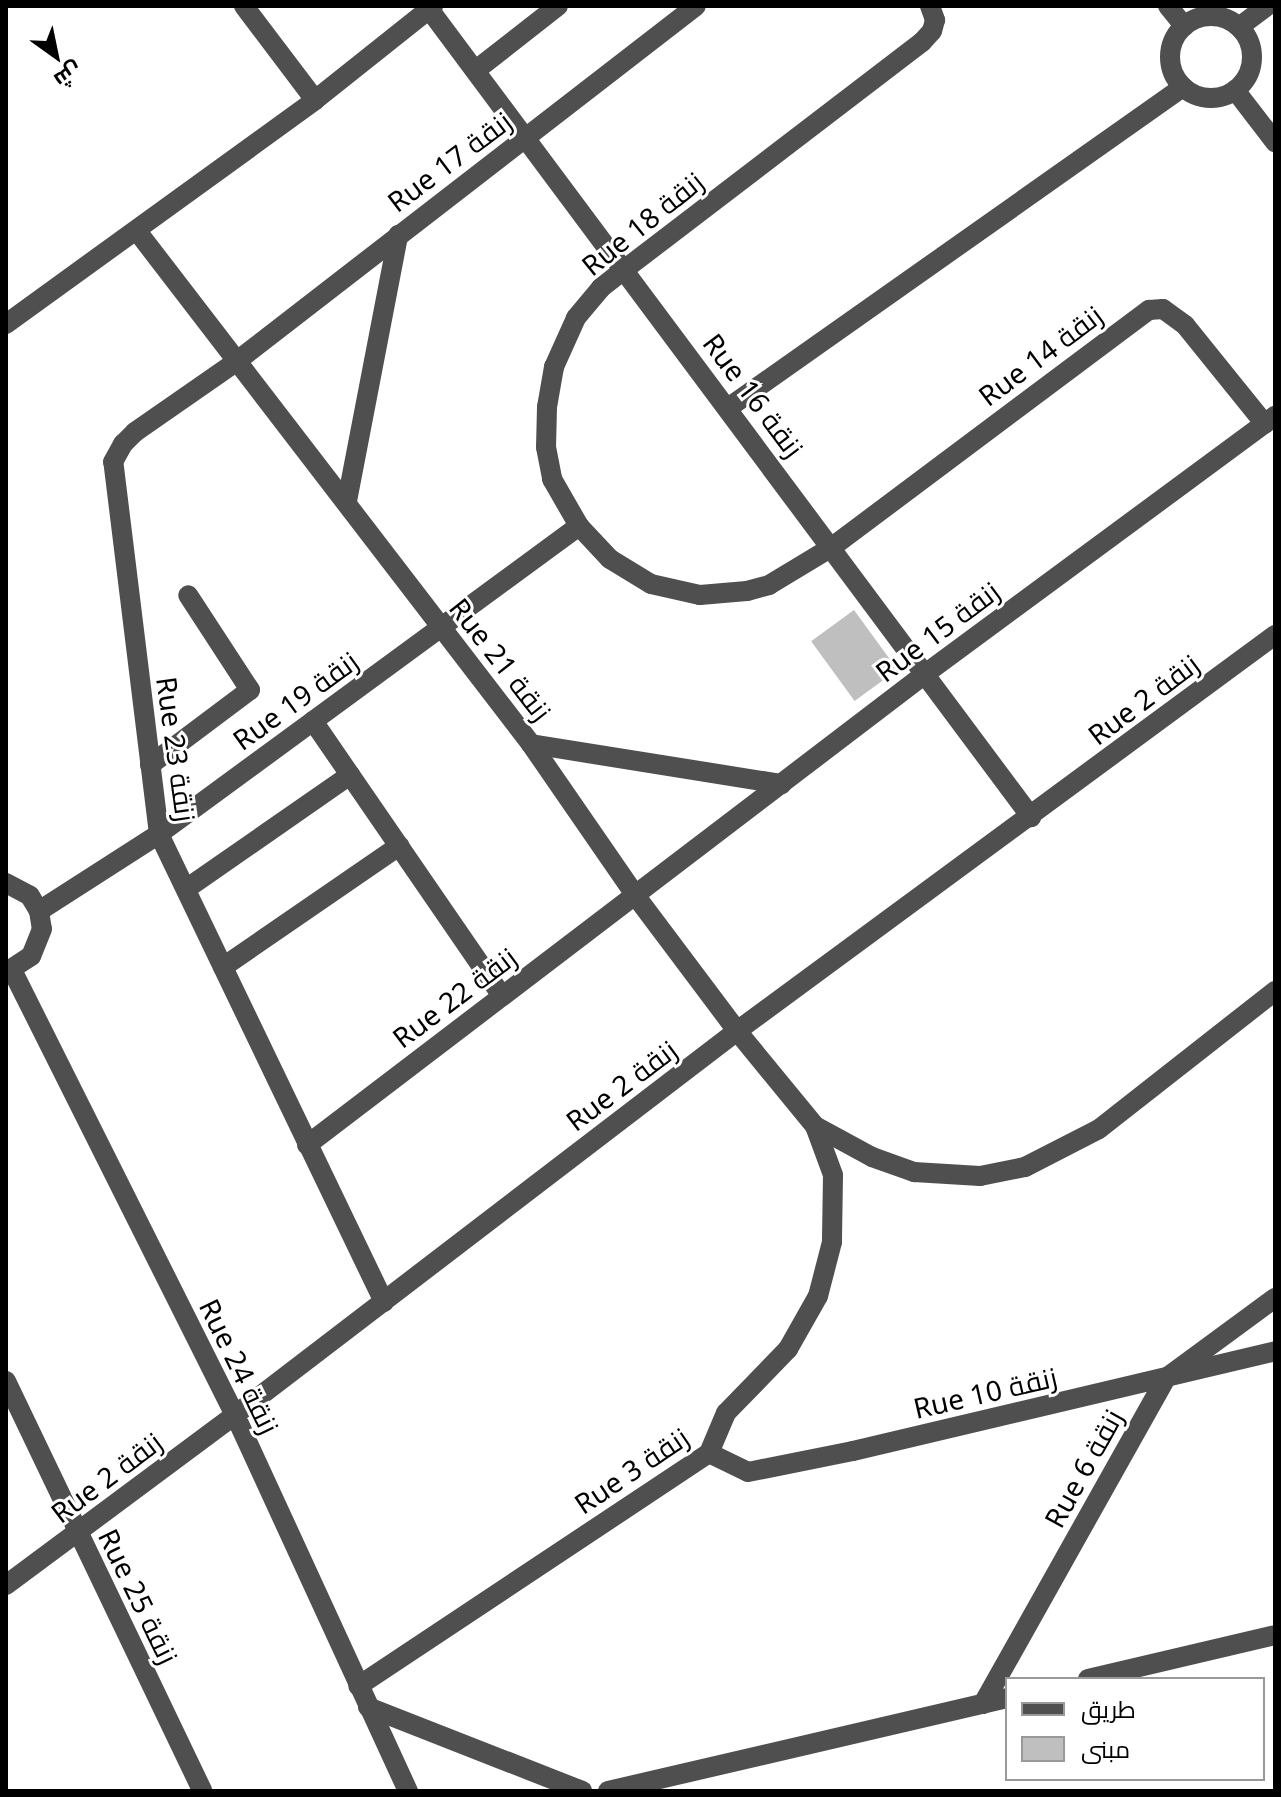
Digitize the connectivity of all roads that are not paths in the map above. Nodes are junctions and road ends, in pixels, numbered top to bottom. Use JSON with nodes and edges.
{"nodes":[{"id":1,"x":244,"y":6,"type":"edge"},
{"id":2,"x":558,"y":6,"type":"edge"},
{"id":3,"x":696,"y":6,"type":"edge"},
{"id":4,"x":930,"y":6,"type":"edge"},
{"id":5,"x":1168,"y":6,"type":"edge"},
{"id":6,"x":1267,"y":6,"type":"edge"},
{"id":7,"x":431,"y":7,"type":"edge"},
{"id":8,"x":1184,"y":26,"type":"junction"},
{"id":9,"x":1239,"y":27,"type":"junction"},
{"id":10,"x":476,"y":70,"type":"junction"},
{"id":11,"x":1183,"y":87,"type":"junction"},
{"id":12,"x":1235,"y":90,"type":"junction"},
{"id":13,"x":315,"y":100,"type":"junction"},
{"id":14,"x":527,"y":138,"type":"junction"},
{"id":15,"x":1275,"y":142,"type":"edge"},
{"id":16,"x":137,"y":231,"type":"junction"},
{"id":17,"x":398,"y":235,"type":"junction"},
{"id":18,"x":625,"y":269,"type":"junction"},
{"id":19,"x":6,"y":324,"type":"edge"},
{"id":20,"x":237,"y":361,"type":"junction"},
{"id":21,"x":728,"y":408,"type":"junction"},
{"id":22,"x":1270,"y":420,"type":"edge"},
{"id":23,"x":347,"y":501,"type":"junction"},
{"id":24,"x":579,"y":526,"type":"junction"},
{"id":25,"x":832,"y":547,"type":"junction"},
{"id":26,"x":188,"y":595,"type":"dead end"},
{"id":27,"x":440,"y":628,"type":"junction"},
{"id":28,"x":1275,"y":635,"type":"edge"},
{"id":29,"x":925,"y":674,"type":"junction"},
{"id":30,"x":313,"y":721,"type":"junction"},
{"id":31,"x":531,"y":744,"type":"junction"},
{"id":32,"x":150,"y":765,"type":"junction"},
{"id":33,"x":350,"y":775,"type":"junction"},
{"id":34,"x":782,"y":784,"type":"junction"},
{"id":35,"x":1031,"y":817,"type":"junction"},
{"id":36,"x":159,"y":834,"type":"junction"},
{"id":37,"x":399,"y":846,"type":"junction"},
{"id":38,"x":6,"y":883,"type":"edge"},
{"id":39,"x":186,"y":889,"type":"junction"},
{"id":40,"x":635,"y":895,"type":"junction"},
{"id":41,"x":39,"y":911,"type":"junction"},
{"id":42,"x":223,"y":967,"type":"junction"},
{"id":43,"x":9,"y":971,"type":"edge"},
{"id":44,"x":1275,"y":991,"type":"edge"},
{"id":45,"x":502,"y":996,"type":"junction"},
{"id":46,"x":737,"y":1031,"type":"junction"},
{"id":47,"x":815,"y":1126,"type":"junction"},
{"id":48,"x":307,"y":1145,"type":"junction"},
{"id":49,"x":1275,"y":1298,"type":"edge"},
{"id":50,"x":384,"y":1302,"type":"junction"},
{"id":51,"x":1275,"y":1351,"type":"edge"},
{"id":52,"x":1166,"y":1378,"type":"junction"},
{"id":53,"x":6,"y":1381,"type":"edge"},
{"id":54,"x":235,"y":1415,"type":"junction"},
{"id":55,"x":709,"y":1453,"type":"junction"},
{"id":56,"x":78,"y":1533,"type":"junction"},
{"id":57,"x":6,"y":1585,"type":"edge"},
{"id":58,"x":1275,"y":1635,"type":"edge"},
{"id":59,"x":1096,"y":1677,"type":"edge"},
{"id":60,"x":358,"y":1686,"type":"junction"},
{"id":61,"x":1005,"y":1698,"type":"edge"},
{"id":62,"x":983,"y":1704,"type":"junction"},
{"id":63,"x":368,"y":1707,"type":"junction"},
{"id":64,"x":202,"y":1791,"type":"edge"},
{"id":65,"x":408,"y":1791,"type":"edge"},
{"id":66,"x":582,"y":1791,"type":"edge"},
{"id":67,"x":608,"y":1791,"type":"edge"}],
"edges":[{"from":1,"to":13,"type":"street"},
{"from":2,"to":10,"type":"street"},
{"from":3,"to":14,"type":"street","name":"Rue 17 زنقة"},
{"from":4,"to":18,"type":"street","name":"Rue 18 زنقة"},
{"from":5,"to":8,"type":"street"},
{"from":6,"to":9,"type":"street"},
{"from":7,"to":10,"type":"street","name":"Rue 16 زنقة"},
{"from":7,"to":13,"type":"street"},
{"from":8,"to":9,"type":"street"},
{"from":8,"to":11,"type":"street"},
{"from":9,"to":12,"type":"street"},
{"from":10,"to":14,"type":"street","name":"Rue 16 زنقة"},
{"from":11,"to":12,"type":"street"},
{"from":11,"to":21,"type":"street"},
{"from":12,"to":15,"type":"street"},
{"from":13,"to":16,"type":"street"},
{"from":14,"to":17,"type":"street","name":"Rue 17 زنقة"},
{"from":14,"to":18,"type":"street","name":"Rue 16 زنقة"},
{"from":16,"to":19,"type":"street"},
{"from":16,"to":20,"type":"street","name":"Rue 21 زنقة"},
{"from":17,"to":20,"type":"street","name":"Rue 17 زنقة"},
{"from":17,"to":23,"type":"street"},
{"from":18,"to":21,"type":"street","name":"Rue 16 زنقة"},
{"from":18,"to":24,"type":"street","name":"Rue 18 زنقة"},
{"from":20,"to":23,"type":"street","name":"Rue 21 زنقة"},
{"from":20,"to":32,"type":"street","name":"Rue 23 زنقة"},
{"from":21,"to":25,"type":"street","name":"Rue 16 زنقة"},
{"from":22,"to":25,"type":"street","name":"Rue 14 زنقة"},
{"from":22,"to":29,"type":"street","name":"Rue 15 زنقة"},
{"from":23,"to":27,"type":"street","name":"Rue 21 زنقة"},
{"from":24,"to":25,"type":"street","name":"Rue 18 زنقة"},
{"from":24,"to":27,"type":"street","name":"Rue 19 زنقة"},
{"from":25,"to":29,"type":"street","name":"Rue 16 زنقة"},
{"from":26,"to":32,"type":"street"},
{"from":27,"to":30,"type":"street","name":"Rue 19 زنقة"},
{"from":27,"to":31,"type":"street","name":"Rue 21 زنقة"},
{"from":28,"to":35,"type":"street","name":"Rue 2 زنقة"},
{"from":29,"to":34,"type":"street","name":"Rue 15 زنقة"},
{"from":29,"to":35,"type":"street","name":"Rue 16 زنقة"},
{"from":30,"to":33,"type":"street"},
{"from":30,"to":36,"type":"street","name":"Rue 19 زنقة"},
{"from":31,"to":34,"type":"street"},
{"from":31,"to":40,"type":"street","name":"Rue 21 زنقة"},
{"from":32,"to":36,"type":"street","name":"Rue 23 زنقة"},
{"from":33,"to":37,"type":"street"},
{"from":33,"to":39,"type":"street"},
{"from":34,"to":40,"type":"street","name":"Rue 15 زنقة"},
{"from":35,"to":46,"type":"street","name":"Rue 2 زنقة"},
{"from":36,"to":39,"type":"street","name":"Rue 23 زنقة"},
{"from":36,"to":41,"type":"street","name":"Rue 19 زنقة"},
{"from":37,"to":42,"type":"street"},
{"from":37,"to":45,"type":"street"},
{"from":38,"to":41,"type":"street"},
{"from":39,"to":42,"type":"street","name":"Rue 23 زنقة"},
{"from":40,"to":45,"type":"street","name":"Rue 22 زنقة"},
{"from":40,"to":46,"type":"street","name":"Rue 21 زنقة"},
{"from":41,"to":43,"type":"street"},
{"from":42,"to":48,"type":"street","name":"Rue 23 زنقة"},
{"from":43,"to":54,"type":"street","name":"Rue 24 زنقة"},
{"from":44,"to":47,"type":"street"},
{"from":45,"to":48,"type":"street","name":"Rue 22 زنقة"},
{"from":46,"to":47,"type":"street","name":"Rue 21 زنقة"},
{"from":46,"to":50,"type":"street","name":"Rue 2 زنقة"},
{"from":47,"to":55,"type":"street","name":"Rue 3 زنقة"},
{"from":48,"to":50,"type":"street","name":"Rue 23 زنقة"},
{"from":49,"to":52,"type":"street","name":"Rue 6 زنقة"},
{"from":50,"to":54,"type":"street","name":"Rue 2 زنقة"},
{"from":51,"to":52,"type":"street","name":"Rue 10 زنقة"},
{"from":52,"to":55,"type":"street","name":"Rue 10 زنقة"},
{"from":52,"to":62,"type":"street","name":"Rue 6 زنقة"},
{"from":53,"to":56,"type":"street","name":"Rue 25 زنقة"},
{"from":54,"to":56,"type":"street","name":"Rue 2 زنقة"},
{"from":54,"to":60,"type":"street","name":"Rue 24 زنقة"},
{"from":55,"to":60,"type":"street","name":"Rue 3 زنقة"},
{"from":56,"to":57,"type":"street","name":"Rue 2 زنقة"},
{"from":56,"to":64,"type":"street","name":"Rue 25 زنقة"},
{"from":58,"to":59,"type":"street"},
{"from":60,"to":63,"type":"street","name":"Rue 24 زنقة"},
{"from":61,"to":62,"type":"street"},
{"from":62,"to":67,"type":"street"},
{"from":63,"to":65,"type":"street","name":"Rue 24 زنقة"},
{"from":63,"to":66,"type":"street"}]}
